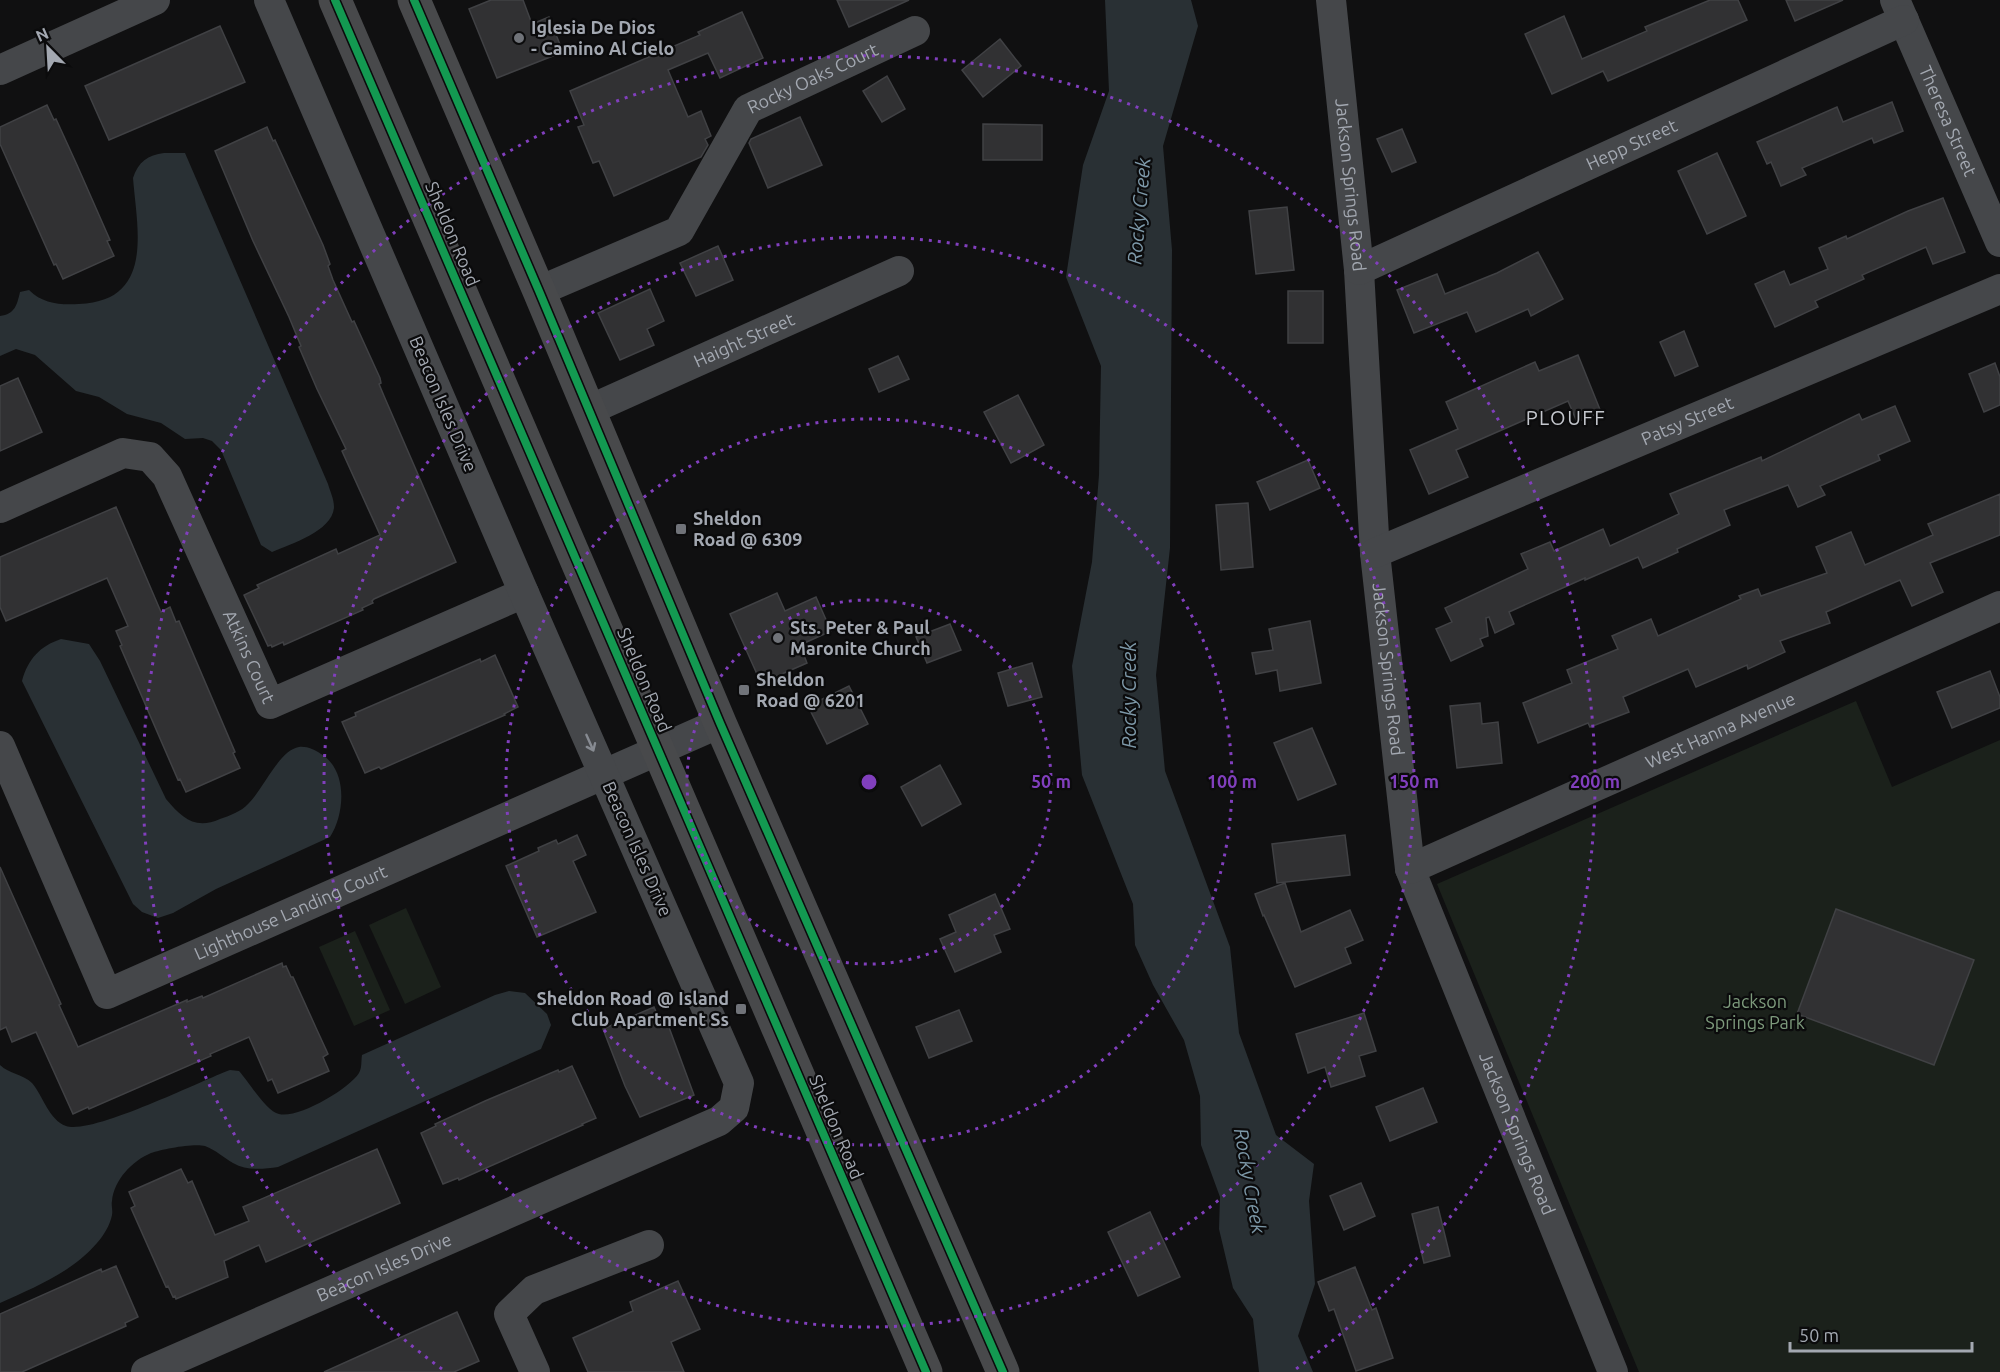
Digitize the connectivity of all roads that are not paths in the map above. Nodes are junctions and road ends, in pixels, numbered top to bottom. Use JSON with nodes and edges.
{"nodes":[{"id":1,"x":155,"y":0,"type":"edge"},
{"id":2,"x":269,"y":0,"type":"edge"},
{"id":3,"x":335,"y":0,"type":"edge"},
{"id":4,"x":414,"y":0,"type":"edge"},
{"id":5,"x":1330,"y":0,"type":"edge"},
{"id":6,"x":1900,"y":10,"type":"edge"},
{"id":7,"x":915,"y":31,"type":"dead end"},
{"id":8,"x":0,"y":70,"type":"edge"},
{"id":9,"x":2000,"y":242,"type":"edge"},
{"id":10,"x":1359,"y":270,"type":"junction"},
{"id":11,"x":899,"y":271,"type":"dead end"},
{"id":12,"x":2000,"y":289,"type":"edge"},
{"id":13,"x":539,"y":291,"type":"junction"},
{"id":14,"x":589,"y":410,"type":"junction"},
{"id":15,"x":0,"y":508,"type":"edge"},
{"id":16,"x":1375,"y":553,"type":"junction"},
{"id":17,"x":524,"y":593,"type":"junction"},
{"id":18,"x":2000,"y":606,"type":"edge"},
{"id":19,"x":720,"y":723,"type":"junction"},
{"id":20,"x":657,"y":750,"type":"junction"},
{"id":21,"x":3,"y":764,"type":"edge"},
{"id":22,"x":604,"y":774,"type":"junction"},
{"id":23,"x":1410,"y":869,"type":"junction"},
{"id":24,"x":649,"y":1245,"type":"dead end"},
{"id":25,"x":146,"y":1372,"type":"edge"},
{"id":26,"x":535,"y":1372,"type":"edge"},
{"id":27,"x":926,"y":1372,"type":"edge"},
{"id":28,"x":1003,"y":1372,"type":"edge"},
{"id":29,"x":1613,"y":1372,"type":"edge"}],
"edges":[{"from":1,"to":8,"type":"street"},
{"from":2,"to":17,"type":"street","name":"Beacon Isles Drive"},
{"from":3,"to":20,"type":"main road","name":"Sheldon Road"},
{"from":4,"to":13,"type":"main road"},
{"from":5,"to":10,"type":"street","name":"Jackson Springs Road"},
{"from":6,"to":9,"type":"street","name":"Theresa Street"},
{"from":6,"to":10,"type":"street","name":"Hepp Street"},
{"from":7,"to":13,"type":"street","name":"Rocky Oaks Court"},
{"from":10,"to":16,"type":"street","name":"Jackson Springs Road"},
{"from":11,"to":14,"type":"street","name":"Haight Street"},
{"from":12,"to":16,"type":"street","name":"Patsy Street"},
{"from":13,"to":14,"type":"main road"},
{"from":14,"to":19,"type":"main road"},
{"from":15,"to":17,"type":"street","name":"Atkins Court"},
{"from":16,"to":23,"type":"street","name":"Jackson Springs Road"},
{"from":17,"to":22,"type":"street","name":"Beacon Isles Drive","one_way":true},
{"from":18,"to":23,"type":"street","name":"West Hanna Avenue"},
{"from":19,"to":20,"type":"street","name":"Lighthouse Landing Court"},
{"from":19,"to":28,"type":"main road"},
{"from":20,"to":22,"type":"street","name":"Lighthouse Landing Court"},
{"from":20,"to":27,"type":"main road","name":"Sheldon Road"},
{"from":21,"to":22,"type":"street","name":"Lighthouse Landing Court"},
{"from":22,"to":25,"type":"street","name":"Beacon Isles Drive"},
{"from":23,"to":29,"type":"street","name":"Jackson Springs Road"},
{"from":24,"to":26,"type":"street"}]}
